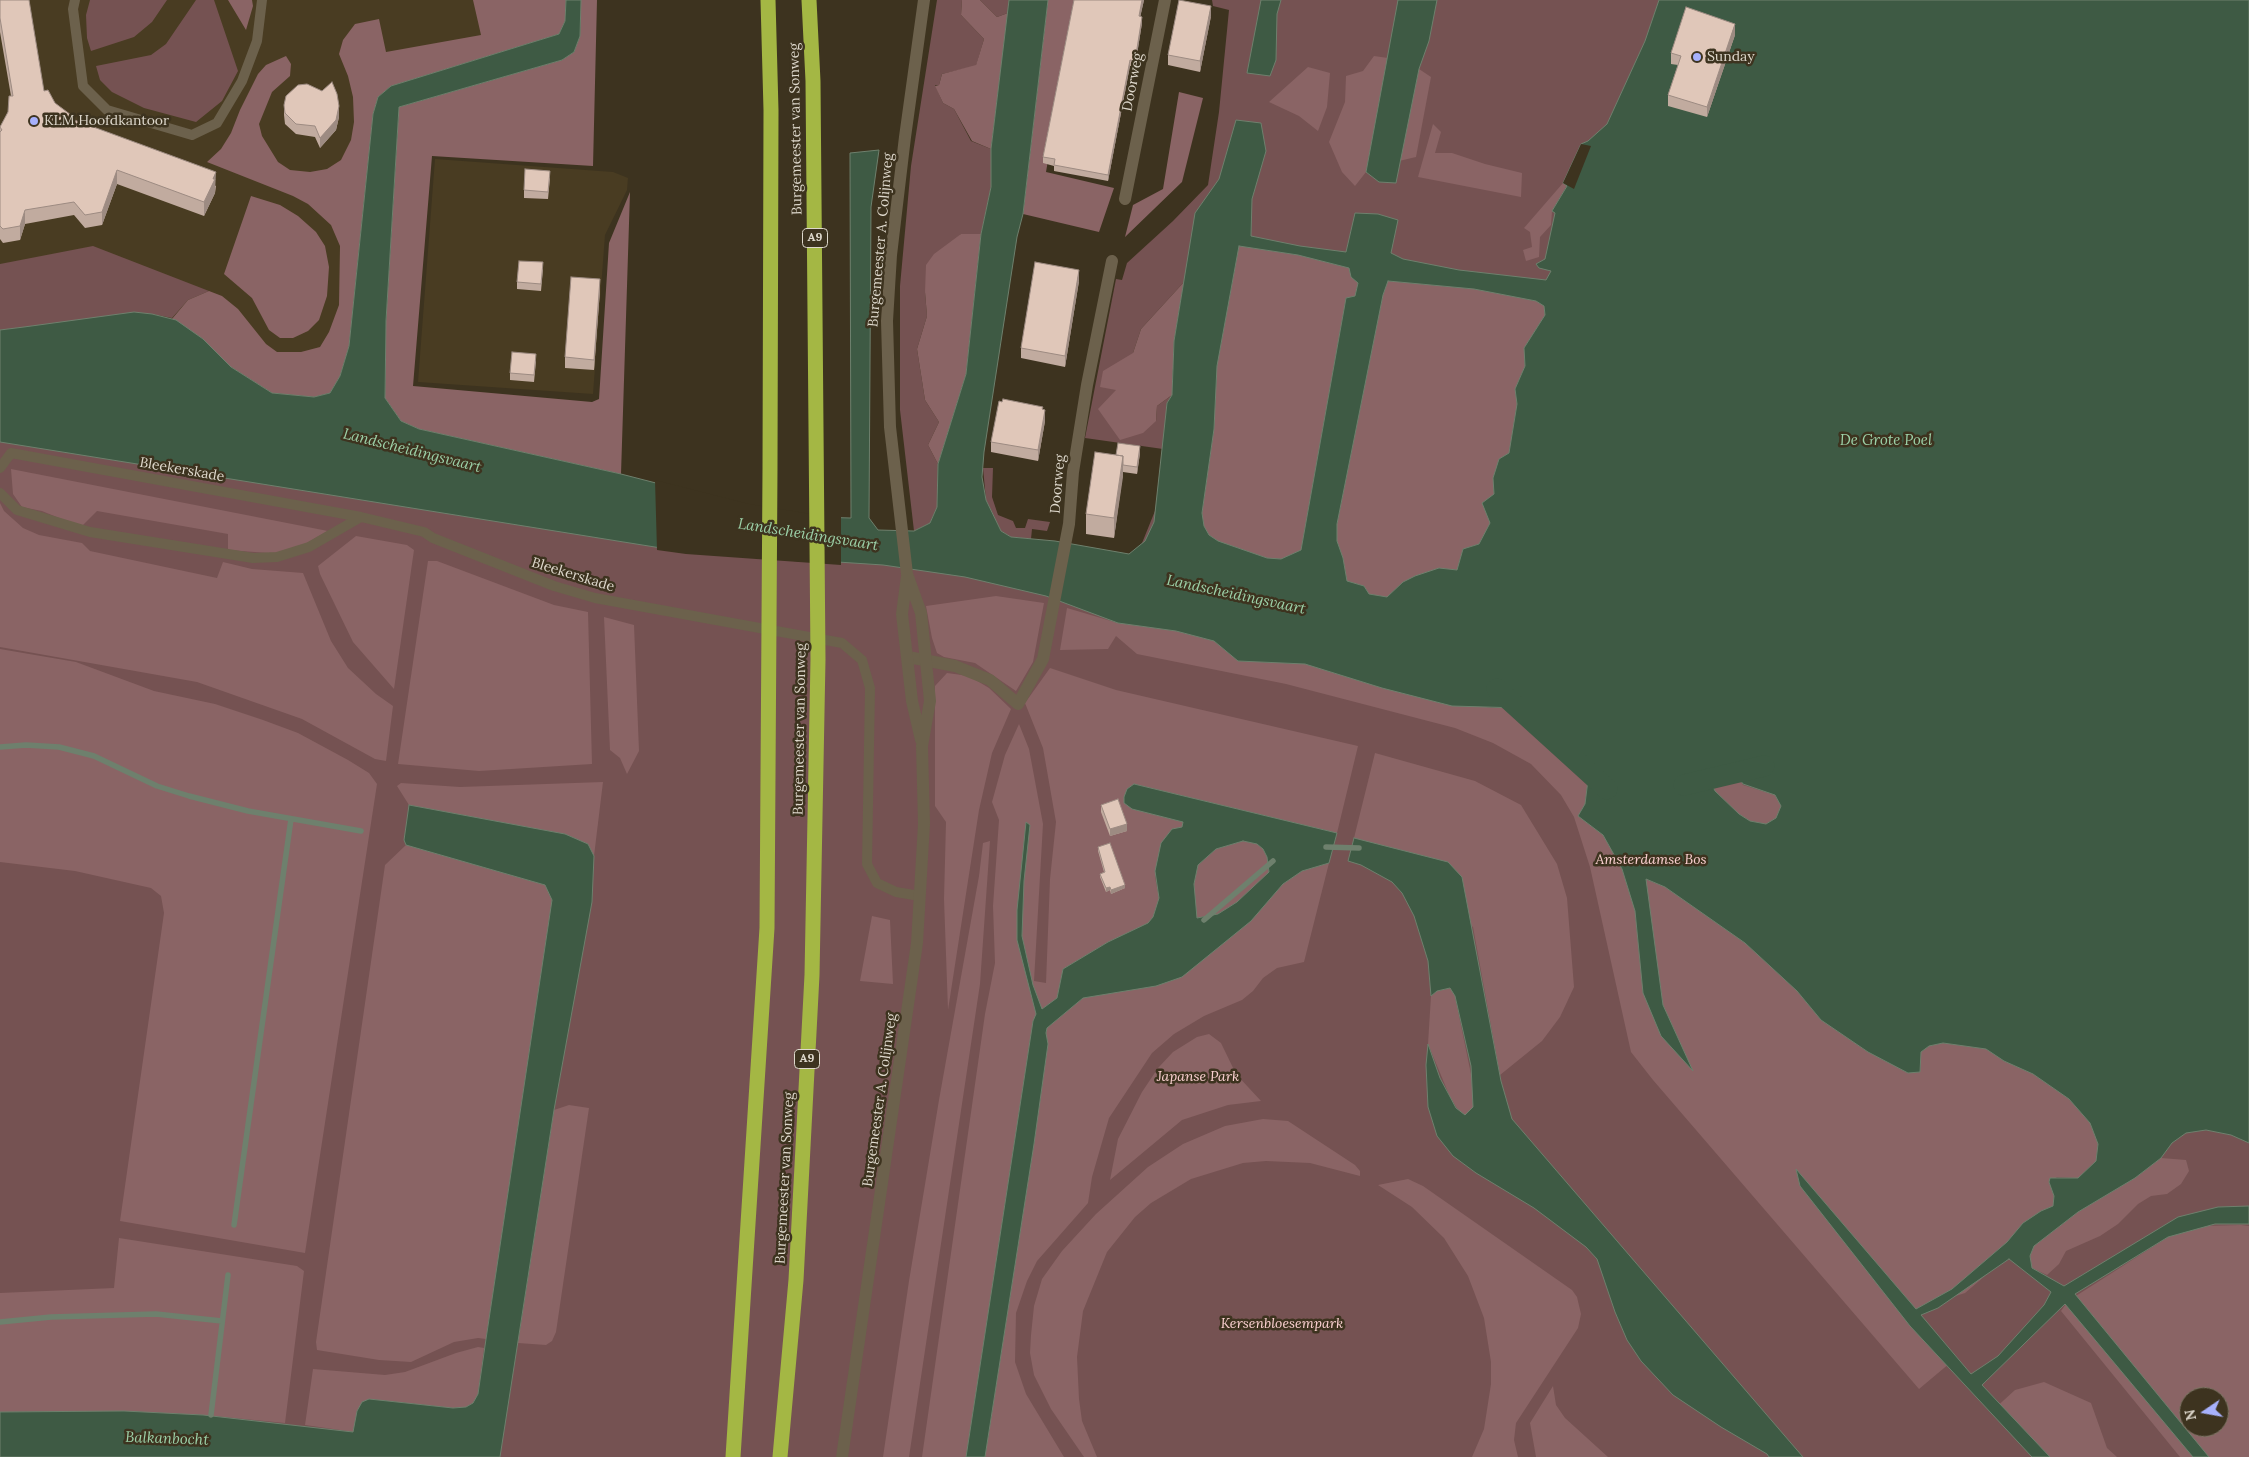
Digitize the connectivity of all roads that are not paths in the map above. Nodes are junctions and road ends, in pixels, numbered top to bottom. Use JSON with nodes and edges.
{"nodes":[{"id":1,"x":75,"y":0,"type":"edge"},
{"id":2,"x":262,"y":0,"type":"edge"},
{"id":3,"x":768,"y":0,"type":"edge"},
{"id":4,"x":809,"y":0,"type":"edge"},
{"id":5,"x":924,"y":0,"type":"edge"},
{"id":6,"x":1165,"y":0,"type":"edge"},
{"id":7,"x":1125,"y":199,"type":"dead end"},
{"id":8,"x":1112,"y":261,"type":"dead end"},
{"id":9,"x":0,"y":468,"type":"edge"},
{"id":10,"x":0,"y":493,"type":"edge"},
{"id":11,"x":361,"y":517,"type":"junction"},
{"id":12,"x":907,"y":574,"type":"junction"},
{"id":13,"x":908,"y":657,"type":"junction"},
{"id":14,"x":927,"y":659,"type":"junction"},
{"id":15,"x":922,"y":746,"type":"junction"},
{"id":16,"x":920,"y":896,"type":"junction"},
{"id":17,"x":732,"y":1457,"type":"edge"},
{"id":18,"x":780,"y":1457,"type":"edge"},
{"id":19,"x":842,"y":1457,"type":"edge"}],
"edges":[{"from":1,"to":2,"type":"lane"},
{"from":3,"to":17,"type":"highway","name":"Burgemeester van Sonweg"},
{"from":4,"to":18,"type":"highway","name":"Burgemeester van Sonweg","number":"A9"},
{"from":5,"to":12,"type":"street","name":"Burgemeester A. Colijnweg"},
{"from":6,"to":7,"type":"street","name":"Doorweg"},
{"from":8,"to":14,"type":"street","name":"Doorweg"},
{"from":9,"to":11,"type":"lane","name":"Bleekerskade"},
{"from":10,"to":11,"type":"lane"},
{"from":11,"to":16,"type":"lane","name":"Bleekerskade"},
{"from":12,"to":13,"type":"street","name":"Burgemeester A. Colijnweg"},
{"from":12,"to":14,"type":"street","name":"Burgemeester A. Colijnweg"},
{"from":13,"to":14,"type":"street"},
{"from":13,"to":15,"type":"street","name":"Burgemeester A. Colijnweg"},
{"from":14,"to":15,"type":"street","name":"Burgemeester A. Colijnweg"},
{"from":15,"to":16,"type":"street","name":"Burgemeester A. Colijnweg"},
{"from":16,"to":19,"type":"street","name":"Burgemeester A. Colijnweg"}]}
